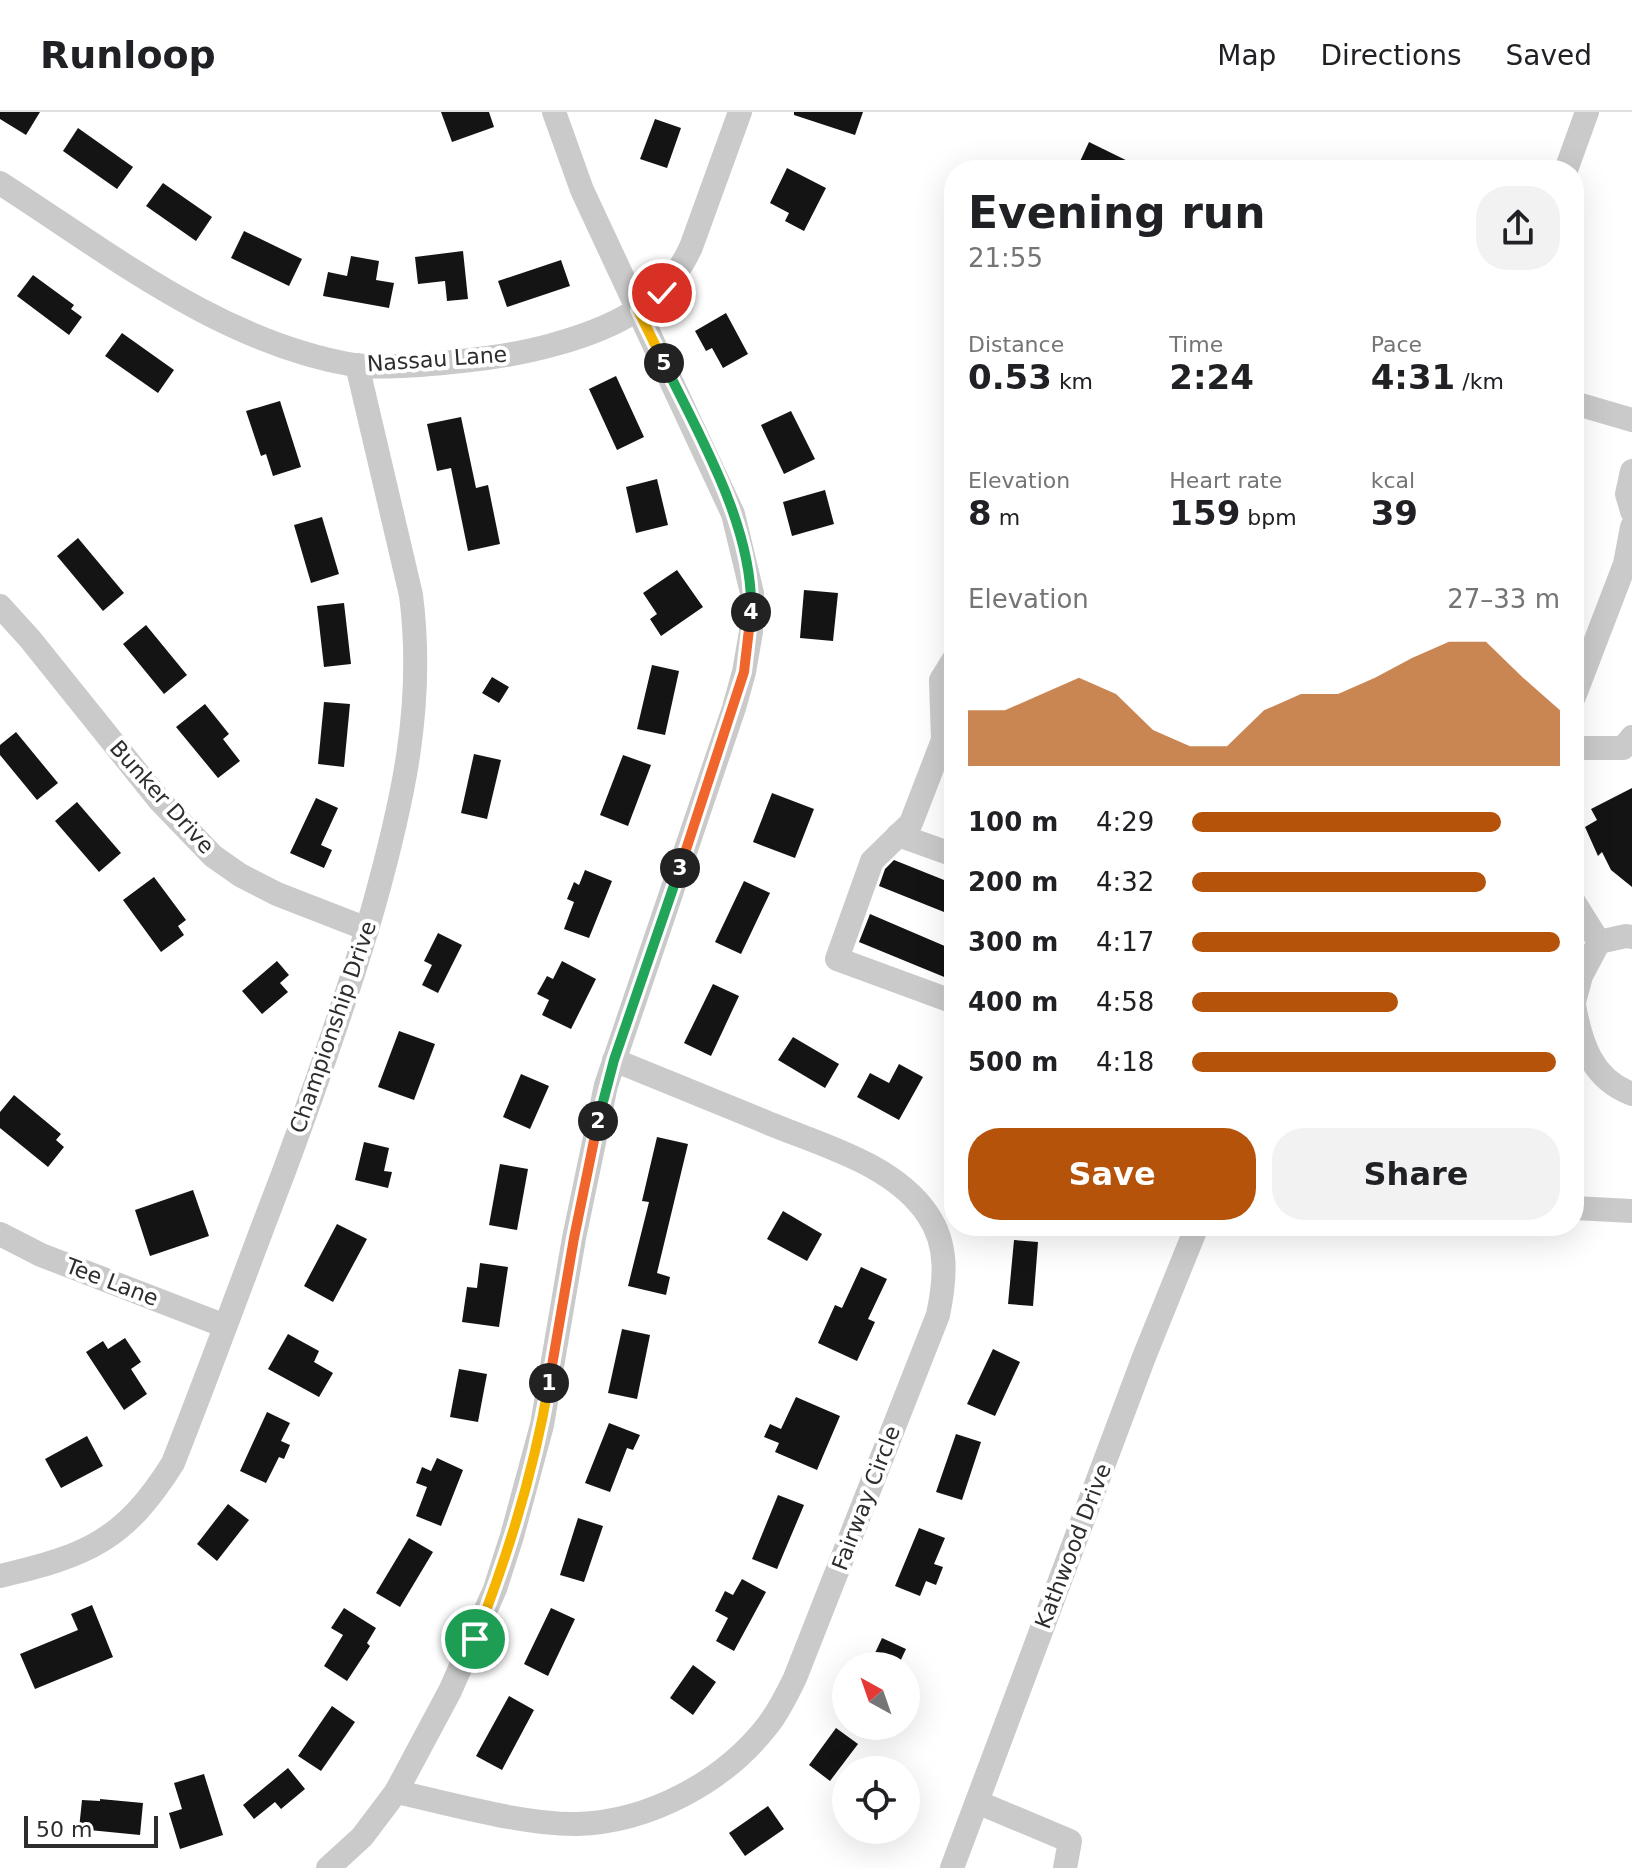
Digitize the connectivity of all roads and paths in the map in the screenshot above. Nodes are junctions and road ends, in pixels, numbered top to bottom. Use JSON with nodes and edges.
{"nodes":[{"id":1,"x":554,"y":112,"type":"edge"},
{"id":2,"x":740,"y":112,"type":"edge"},
{"id":3,"x":1587,"y":112,"type":"edge"},
{"id":4,"x":1570,"y":160,"type":"edge"},
{"id":5,"x":0,"y":183,"type":"edge"},
{"id":6,"x":638,"y":310,"type":"junction"},
{"id":7,"x":357,"y":365,"type":"junction"},
{"id":8,"x":1584,"y":406,"type":"edge"},
{"id":9,"x":1632,"y":420,"type":"edge"},
{"id":10,"x":1632,"y":471,"type":"edge"},
{"id":11,"x":1632,"y":511,"type":"edge"},
{"id":12,"x":1632,"y":527,"type":"edge"},
{"id":13,"x":1628,"y":566,"type":"edge"},
{"id":14,"x":0,"y":606,"type":"edge"},
{"id":15,"x":1584,"y":673,"type":"edge"},
{"id":16,"x":944,"y":675,"type":"edge"},
{"id":17,"x":1632,"y":737,"type":"edge"},
{"id":18,"x":1584,"y":748,"type":"edge"},
{"id":19,"x":898,"y":835,"type":"junction"},
{"id":20,"x":944,"y":851,"type":"edge"},
{"id":21,"x":1584,"y":918,"type":"edge"},
{"id":22,"x":367,"y":929,"type":"junction"},
{"id":23,"x":1632,"y":937,"type":"edge"},
{"id":24,"x":1599,"y":942,"type":"junction"},
{"id":25,"x":1584,"y":970,"type":"edge"},
{"id":26,"x":944,"y":998,"type":"edge"},
{"id":27,"x":1584,"y":1049,"type":"edge"},
{"id":28,"x":614,"y":1060,"type":"junction"},
{"id":29,"x":1632,"y":1094,"type":"edge"},
{"id":30,"x":1584,"y":1209,"type":"edge"},
{"id":31,"x":1632,"y":1211,"type":"edge"},
{"id":32,"x":0,"y":1234,"type":"edge"},
{"id":33,"x":1193,"y":1236,"type":"edge"},
{"id":34,"x":225,"y":1326,"type":"junction"},
{"id":35,"x":0,"y":1576,"type":"edge"},
{"id":36,"x":396,"y":1792,"type":"junction"},
{"id":37,"x":977,"y":1802,"type":"junction"},
{"id":38,"x":328,"y":1868,"type":"edge"},
{"id":39,"x":952,"y":1868,"type":"edge"},
{"id":40,"x":1065,"y":1868,"type":"edge"}],
"edges":[{"from":1,"to":6,"type":"street"},
{"from":2,"to":6,"type":"street","name":"Nassau Lane"},
{"from":3,"to":4,"type":"street"},
{"from":5,"to":7,"type":"street","name":"Nassau Lane"},
{"from":6,"to":7,"type":"street","name":"Nassau Lane"},
{"from":6,"to":28,"type":"street"},
{"from":7,"to":22,"type":"street","name":"Championship Drive"},
{"from":8,"to":9,"type":"street"},
{"from":10,"to":11,"type":"street"},
{"from":12,"to":13,"type":"street"},
{"from":13,"to":15,"type":"street"},
{"from":14,"to":22,"type":"street","name":"Bunker Drive"},
{"from":16,"to":19,"type":"street"},
{"from":17,"to":18,"type":"street"},
{"from":19,"to":20,"type":"street"},
{"from":19,"to":26,"type":"street"},
{"from":21,"to":24,"type":"street"},
{"from":22,"to":34,"type":"street","name":"Championship Drive"},
{"from":23,"to":24,"type":"street"},
{"from":24,"to":25,"type":"street"},
{"from":27,"to":29,"type":"street"},
{"from":28,"to":36,"type":"street"},
{"from":28,"to":36,"type":"street","name":"Fairway Circle"},
{"from":30,"to":31,"type":"street"},
{"from":32,"to":34,"type":"street","name":"Tee Lane"},
{"from":33,"to":37,"type":"street","name":"Kathwood Drive"},
{"from":34,"to":35,"type":"street","name":"Championship Drive"},
{"from":36,"to":38,"type":"street"},
{"from":37,"to":39,"type":"street","name":"Kathwood Drive"},
{"from":37,"to":40,"type":"street"}]}
